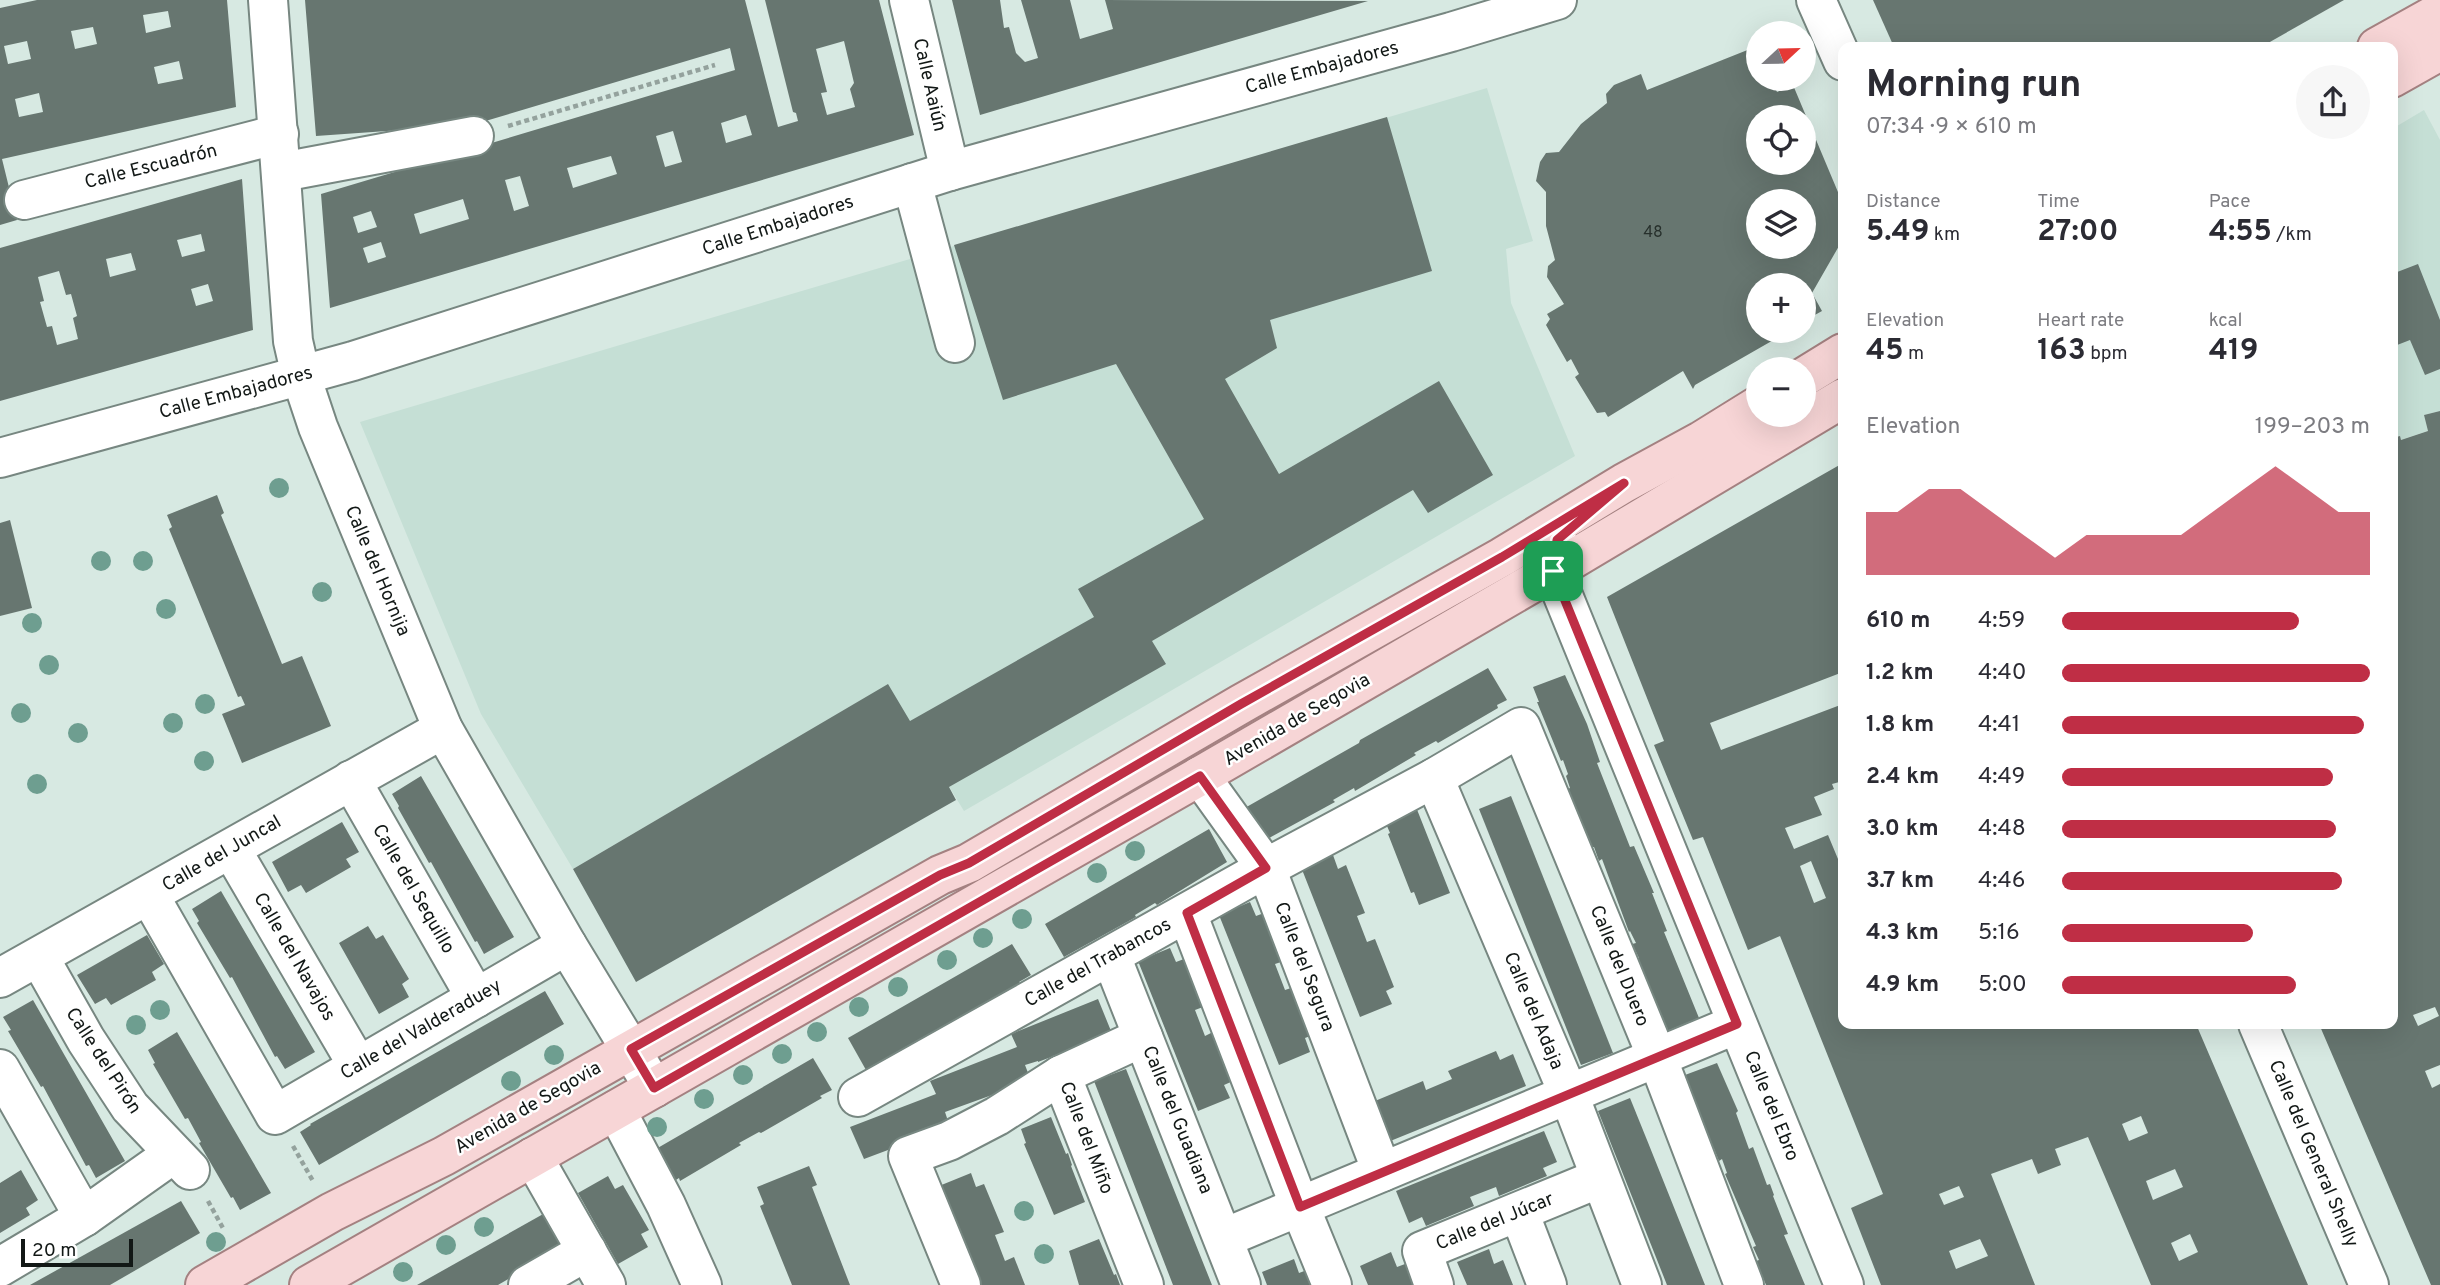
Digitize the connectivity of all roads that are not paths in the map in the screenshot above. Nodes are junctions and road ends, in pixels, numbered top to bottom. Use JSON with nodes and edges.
{"nodes":[{"id":1,"x":268,"y":0,"type":"edge"},
{"id":2,"x":909,"y":0,"type":"edge"},
{"id":3,"x":1557,"y":0,"type":"edge"},
{"id":4,"x":1816,"y":0,"type":"edge"},
{"id":5,"x":2440,"y":12,"type":"edge"},
{"id":6,"x":2386,"y":42,"type":"edge"},
{"id":7,"x":1838,"y":50,"type":"edge"},
{"id":8,"x":2438,"y":56,"type":"edge"},
{"id":9,"x":2398,"y":75,"type":"edge"},
{"id":10,"x":279,"y":134,"type":"junction"},
{"id":11,"x":474,"y":136,"type":"road end"},
{"id":12,"x":950,"y":171,"type":"junction"},
{"id":13,"x":282,"y":173,"type":"junction"},
{"id":14,"x":912,"y":183,"type":"junction"},
{"id":15,"x":24,"y":200,"type":"dead end"},
{"id":16,"x":955,"y":343,"type":"dead end"},
{"id":17,"x":1838,"y":356,"type":"edge"},
{"id":18,"x":1816,"y":370,"type":"edge"},
{"id":19,"x":301,"y":376,"type":"junction"},
{"id":20,"x":1838,"y":401,"type":"edge"},
{"id":21,"x":1746,"y":413,"type":"edge"},
{"id":22,"x":0,"y":458,"type":"edge"},
{"id":23,"x":1624,"y":483,"type":"junction"},
{"id":24,"x":1553,"y":571,"type":"junction"},
{"id":25,"x":1521,"y":727,"type":"joint"},
{"id":26,"x":443,"y":729,"type":"junction"},
{"id":27,"x":1200,"y":776,"type":"junction"},
{"id":28,"x":1434,"y":778,"type":"junction"},
{"id":29,"x":351,"y":780,"type":"junction"},
{"id":30,"x":230,"y":849,"type":"junction"},
{"id":31,"x":1266,"y":868,"type":"junction"},
{"id":32,"x":149,"y":895,"type":"junction"},
{"id":33,"x":1187,"y":913,"type":"junction"},
{"id":34,"x":567,"y":945,"type":"junction"},
{"id":35,"x":1111,"y":956,"type":"junction"},
{"id":36,"x":39,"y":957,"type":"junction"},
{"id":37,"x":0,"y":978,"type":"edge"},
{"id":38,"x":476,"y":998,"type":"junction"},
{"id":39,"x":1737,"y":1024,"type":"junction"},
{"id":40,"x":2260,"y":1029,"type":"edge"},
{"id":41,"x":1143,"y":1037,"type":"junction"},
{"id":42,"x":631,"y":1049,"type":"junction"},
{"id":43,"x":1657,"y":1057,"type":"junction"},
{"id":44,"x":358,"y":1066,"type":"junction"},
{"id":45,"x":0,"y":1069,"type":"edge"},
{"id":46,"x":1061,"y":1074,"type":"junction"},
{"id":47,"x":654,"y":1088,"type":"junction"},
{"id":48,"x":1569,"y":1095,"type":"junction"},
{"id":49,"x":858,"y":1097,"type":"dead end"},
{"id":50,"x":9,"y":1107,"type":"edge"},
{"id":51,"x":616,"y":1110,"type":"junction"},
{"id":52,"x":533,"y":1157,"type":"junction"},
{"id":53,"x":1382,"y":1172,"type":"junction"},
{"id":54,"x":1600,"y":1178,"type":"junction"},
{"id":55,"x":1300,"y":1207,"type":"junction"},
{"id":56,"x":1519,"y":1212,"type":"junction"},
{"id":57,"x":84,"y":1217,"type":"junction"},
{"id":58,"x":1224,"y":1238,"type":"junction"},
{"id":59,"x":587,"y":1251,"type":"junction"},
{"id":60,"x":0,"y":1267,"type":"edge"},
{"id":61,"x":334,"y":1279,"type":"edge"},
{"id":62,"x":205,"y":1285,"type":"edge"},
{"id":63,"x":528,"y":1285,"type":"edge"},
{"id":64,"x":606,"y":1285,"type":"edge"},
{"id":65,"x":702,"y":1285,"type":"edge"},
{"id":66,"x":961,"y":1285,"type":"edge"},
{"id":67,"x":1144,"y":1285,"type":"edge"},
{"id":68,"x":1241,"y":1285,"type":"edge"},
{"id":69,"x":1332,"y":1285,"type":"edge"},
{"id":70,"x":1434,"y":1285,"type":"edge"},
{"id":71,"x":1547,"y":1285,"type":"edge"},
{"id":72,"x":1642,"y":1285,"type":"edge"},
{"id":73,"x":1744,"y":1285,"type":"edge"},
{"id":74,"x":1844,"y":1285,"type":"edge"},
{"id":75,"x":2369,"y":1285,"type":"edge"}],
"edges":[{"from":1,"to":10,"type":"street","name":"Calle del Hornija"},
{"from":2,"to":12,"type":"street","name":"Calle Aaiún"},
{"from":3,"to":12,"type":"street","name":"Calle Embajadores"},
{"from":4,"to":7,"type":"street"},
{"from":5,"to":6,"type":"main road"},
{"from":8,"to":9,"type":"main road"},
{"from":10,"to":13,"type":"street","name":"Calle del Hornija"},
{"from":10,"to":15,"type":"street","name":"Calle Escuadrón"},
{"from":11,"to":13,"type":"street"},
{"from":12,"to":14,"type":"street","name":"Calle Embajadores"},
{"from":13,"to":19,"type":"street","name":"Calle del Hornija"},
{"from":14,"to":16,"type":"street"},
{"from":14,"to":19,"type":"street","name":"Calle Embajadores"},
{"from":17,"to":18,"type":"main road"},
{"from":19,"to":22,"type":"street","name":"Calle Embajadores"},
{"from":19,"to":26,"type":"street","name":"Calle del Hornija"},
{"from":20,"to":24,"type":"main road","name":"Avenida de Segovia"},
{"from":21,"to":23,"type":"main road","name":"Avenida de Segovia"},
{"from":23,"to":24,"type":"street"},
{"from":23,"to":42,"type":"main road","name":"Avenida de Segovia"},
{"from":24,"to":27,"type":"main road","name":"Avenida de Segovia"},
{"from":24,"to":39,"type":"street","name":"Calle del Ebro"},
{"from":25,"to":28,"type":"street","name":"Calle del Trabancos"},
{"from":25,"to":43,"type":"street","name":"Calle del Duero"},
{"from":26,"to":29,"type":"street","name":"Calle del Juncal"},
{"from":26,"to":34,"type":"street","name":"Calle del Hornija"},
{"from":27,"to":31,"type":"street","name":"Calle del Segura"},
{"from":27,"to":47,"type":"main road","name":"Avenida de Segovia"},
{"from":28,"to":31,"type":"street","name":"Calle del Trabancos"},
{"from":28,"to":48,"type":"street","name":"Calle del Adaja"},
{"from":29,"to":30,"type":"street","name":"Calle del Juncal"},
{"from":29,"to":38,"type":"street","name":"Calle del Sequillo"},
{"from":30,"to":32,"type":"street","name":"Calle del Juncal"},
{"from":30,"to":44,"type":"street","name":"Calle del Navajos"},
{"from":31,"to":33,"type":"street","name":"Calle del Trabancos"},
{"from":31,"to":53,"type":"street","name":"Calle del Segura"},
{"from":32,"to":36,"type":"street","name":"Calle del Juncal"},
{"from":32,"to":44,"type":"street","name":"Calle del Valderaduey"},
{"from":33,"to":35,"type":"street","name":"Calle del Trabancos"},
{"from":33,"to":55,"type":"street"},
{"from":34,"to":38,"type":"street","name":"Calle del Valderaduey"},
{"from":34,"to":42,"type":"street","name":"Calle del Hornija"},
{"from":35,"to":41,"type":"street","name":"Calle del Guadiana"},
{"from":35,"to":49,"type":"street","name":"Calle del Trabancos"},
{"from":36,"to":37,"type":"street","name":"Calle del Juncal"},
{"from":36,"to":57,"type":"street","name":"Calle del Pirón"},
{"from":38,"to":44,"type":"street","name":"Calle del Valderaduey"},
{"from":39,"to":43,"type":"street"},
{"from":39,"to":74,"type":"street","name":"Calle del Ebro"},
{"from":40,"to":75,"type":"street","name":"Calle del General Shelly"},
{"from":41,"to":46,"type":"street","name":"Calle del Miño"},
{"from":41,"to":58,"type":"street","name":"Calle del Guadiana"},
{"from":42,"to":47,"type":"street","name":"Calle del Hornija"},
{"from":42,"to":62,"type":"main road","name":"Avenida de Segovia"},
{"from":43,"to":48,"type":"street"},
{"from":43,"to":73,"type":"street","name":"Calle del Duero"},
{"from":45,"to":50,"type":"street"},
{"from":46,"to":66,"type":"street"},
{"from":46,"to":67,"type":"street","name":"Calle del Miño"},
{"from":47,"to":51,"type":"main road","name":"Avenida de Segovia"},
{"from":48,"to":53,"type":"street"},
{"from":48,"to":54,"type":"street","name":"Calle del Adaja"},
{"from":50,"to":57,"type":"street"},
{"from":51,"to":52,"type":"main road","name":"Avenida de Segovia"},
{"from":51,"to":65,"type":"street"},
{"from":52,"to":59,"type":"street"},
{"from":52,"to":61,"type":"main road","name":"Avenida de Segovia"},
{"from":53,"to":55,"type":"street"},
{"from":54,"to":56,"type":"street","name":"Calle del Júcar"},
{"from":54,"to":72,"type":"street","name":"Calle del Adaja"},
{"from":55,"to":58,"type":"street"},
{"from":55,"to":69,"type":"street"},
{"from":56,"to":70,"type":"street","name":"Calle del Júcar"},
{"from":56,"to":71,"type":"street"},
{"from":57,"to":60,"type":"street"},
{"from":58,"to":68,"type":"street","name":"Calle del Guadiana"},
{"from":59,"to":63,"type":"street"},
{"from":59,"to":64,"type":"street"}]}
